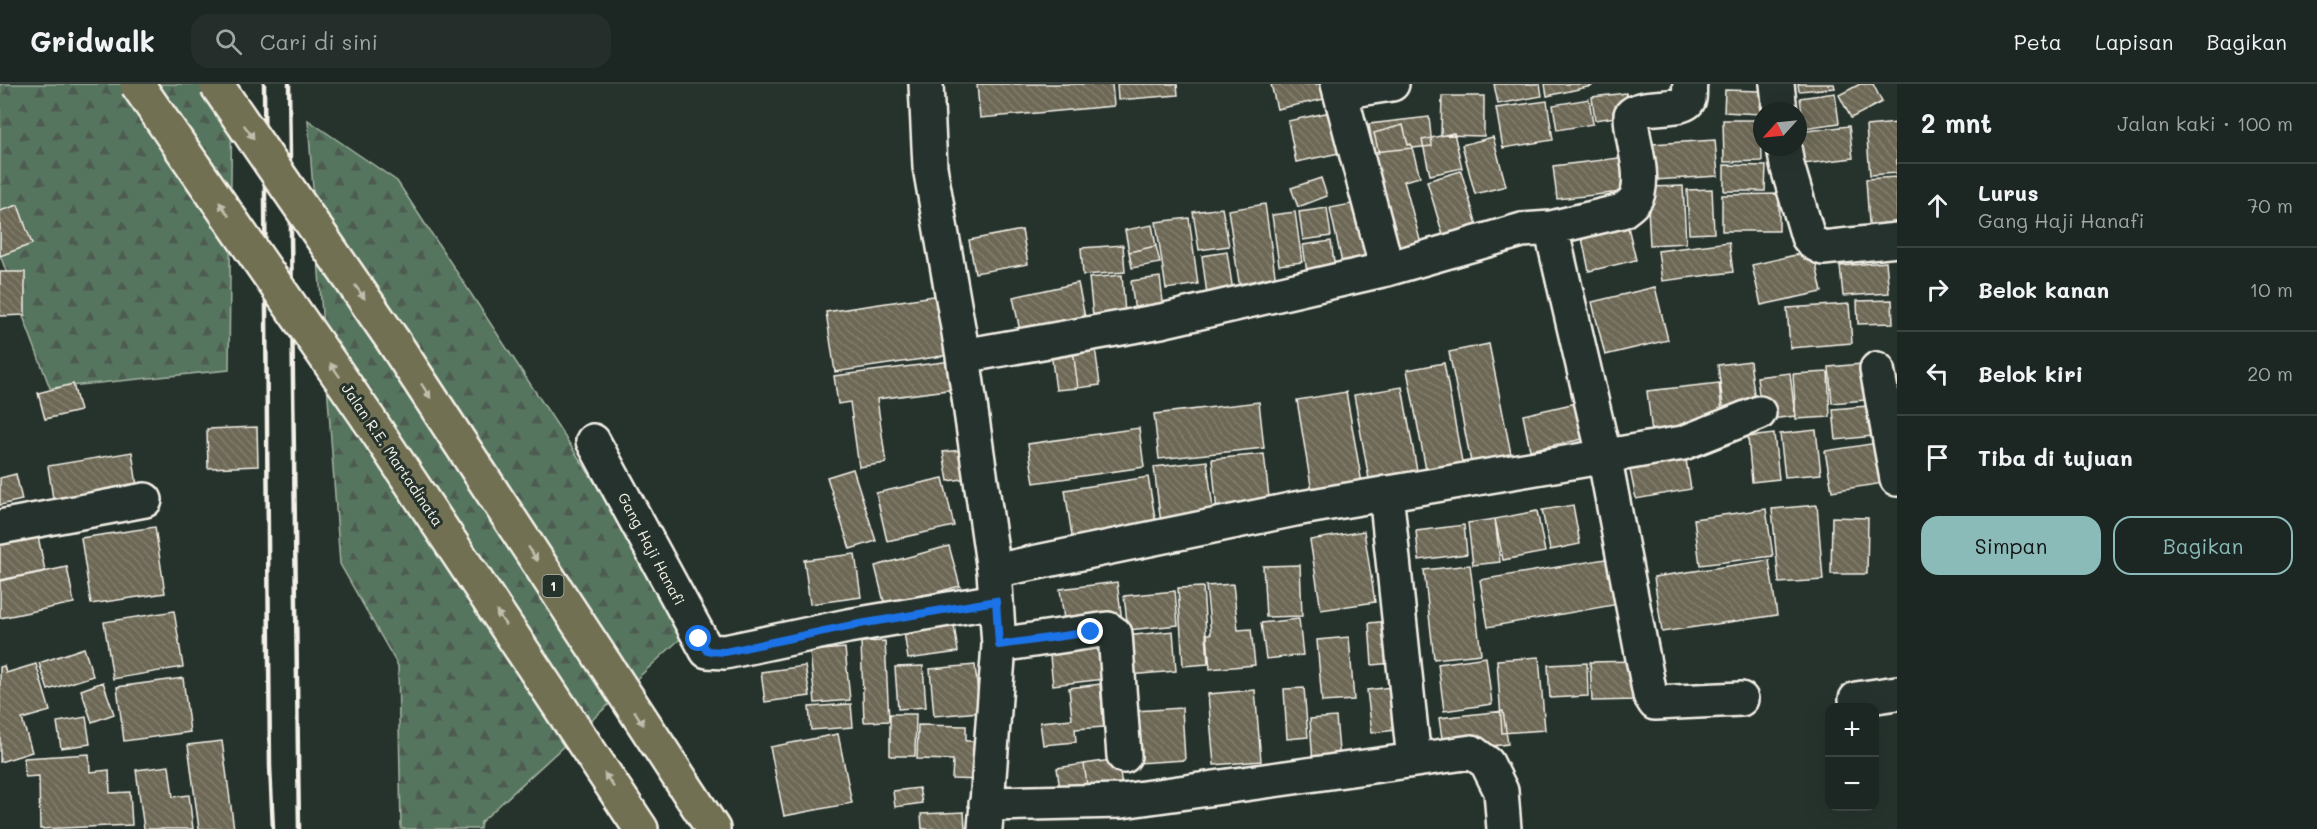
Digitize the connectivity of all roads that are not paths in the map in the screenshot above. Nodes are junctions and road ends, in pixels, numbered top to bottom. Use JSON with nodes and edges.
{"nodes":[{"id":1,"x":137,"y":84,"type":"edge"},
{"id":2,"x":216,"y":84,"type":"edge"},
{"id":3,"x":926,"y":84,"type":"edge"},
{"id":4,"x":1392,"y":84,"type":"edge"},
{"id":5,"x":1690,"y":84,"type":"edge"},
{"id":6,"x":1777,"y":84,"type":"edge"},
{"id":7,"x":1339,"y":88,"type":"edge"},
{"id":8,"x":1779,"y":102,"type":"edge"},
{"id":9,"x":1786,"y":156,"type":"edge"},
{"id":10,"x":1551,"y":228,"type":"junction"},
{"id":11,"x":1897,"y":240,"type":"edge"},
{"id":12,"x":1387,"y":269,"type":"junction"},
{"id":13,"x":963,"y":356,"type":"junction"},
{"id":14,"x":1877,"y":369,"type":"dead end"},
{"id":15,"x":1759,"y":413,"type":"dead end"},
{"id":16,"x":593,"y":441,"type":"dead end"},
{"id":17,"x":1894,"y":446,"type":"edge"},
{"id":18,"x":1604,"y":455,"type":"junction"},
{"id":19,"x":1897,"y":479,"type":"edge"},
{"id":20,"x":1386,"y":493,"type":"junction"},
{"id":21,"x":145,"y":500,"type":"dead end"},
{"id":22,"x":0,"y":527,"type":"edge"},
{"id":23,"x":995,"y":586,"type":"junction"},
{"id":24,"x":999,"y":645,"type":"junction"},
{"id":25,"x":1897,"y":693,"type":"edge"},
{"id":26,"x":1742,"y":699,"type":"dead end"},
{"id":27,"x":1856,"y":699,"type":"dead end"},
{"id":28,"x":1124,"y":756,"type":"dead end"},
{"id":29,"x":1413,"y":760,"type":"junction"},
{"id":30,"x":1124,"y":815,"type":"edge"},
{"id":31,"x":986,"y":816,"type":"edge"},
{"id":32,"x":641,"y":829,"type":"edge"},
{"id":33,"x":712,"y":829,"type":"edge"},
{"id":34,"x":1504,"y":829,"type":"edge"}],
"edges":[{"from":32,"to":1,"type":"highway","name":"Jalan R.E. Martadinata","one_way":true,"bridge":true},
{"from":2,"to":33,"type":"highway","number":"1","one_way":true,"bridge":true},
{"from":3,"to":13,"type":"street"},
{"from":4,"to":7,"type":"street"},
{"from":5,"to":10,"type":"street"},
{"from":6,"to":8,"type":"street"},
{"from":7,"to":12,"type":"street"},
{"from":9,"to":11,"type":"street"},
{"from":10,"to":12,"type":"street"},
{"from":10,"to":18,"type":"street"},
{"from":12,"to":13,"type":"street"},
{"from":13,"to":23,"type":"street"},
{"from":14,"to":17,"type":"street"},
{"from":15,"to":18,"type":"street"},
{"from":16,"to":23,"type":"street","name":"Gang Haji Hanafi"},
{"from":17,"to":19,"type":"street"},
{"from":18,"to":20,"type":"street"},
{"from":18,"to":26,"type":"street"},
{"from":20,"to":23,"type":"street"},
{"from":20,"to":29,"type":"street"},
{"from":21,"to":22,"type":"street"},
{"from":23,"to":24,"type":"street"},
{"from":24,"to":28,"type":"street"},
{"from":24,"to":31,"type":"street"},
{"from":25,"to":27,"type":"street"},
{"from":29,"to":30,"type":"street"},
{"from":29,"to":34,"type":"street"},
{"from":30,"to":31,"type":"street"}]}
